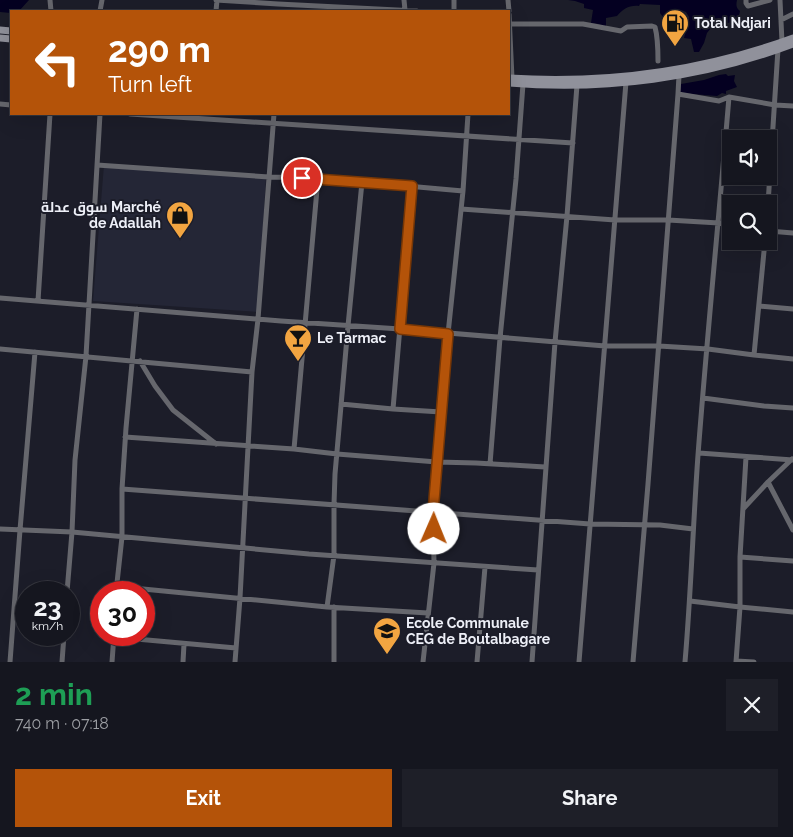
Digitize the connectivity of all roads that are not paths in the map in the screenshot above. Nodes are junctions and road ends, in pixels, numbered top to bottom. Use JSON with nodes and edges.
{"nodes":[{"id":1,"x":216,"y":0,"type":"edge"},
{"id":2,"x":350,"y":0,"type":"edge"},
{"id":3,"x":404,"y":0,"type":"edge"},
{"id":4,"x":746,"y":0,"type":"edge"},
{"id":5,"x":770,"y":0,"type":"edge"},
{"id":6,"x":780,"y":0,"type":"edge"},
{"id":7,"x":302,"y":3,"type":"edge"},
{"id":8,"x":350,"y":10,"type":"edge"},
{"id":9,"x":405,"y":10,"type":"edge"},
{"id":10,"x":793,"y":14,"type":"edge"},
{"id":11,"x":781,"y":20,"type":"junction"},
{"id":12,"x":510,"y":24,"type":"edge"},
{"id":13,"x":793,"y":38,"type":"edge"},
{"id":14,"x":782,"y":42,"type":"junction"},
{"id":15,"x":793,"y":44,"type":"edge"},
{"id":16,"x":778,"y":49,"type":"junction"},
{"id":17,"x":658,"y":61,"type":"dead end"},
{"id":18,"x":679,"y":75,"type":"junction"},
{"id":19,"x":510,"y":80,"type":"edge"},
{"id":20,"x":626,"y":82,"type":"junction"},
{"id":21,"x":523,"y":84,"type":"junction"},
{"id":22,"x":577,"y":85,"type":"junction"},
{"id":23,"x":678,"y":94,"type":"junction"},
{"id":24,"x":729,"y":98,"type":"junction"},
{"id":25,"x":775,"y":105,"type":"junction"},
{"id":26,"x":793,"y":106,"type":"edge"},
{"id":27,"x":50,"y":115,"type":"edge"},
{"id":28,"x":100,"y":115,"type":"edge"},
{"id":29,"x":146,"y":115,"type":"edge"},
{"id":30,"x":274,"y":115,"type":"edge"},
{"id":31,"x":468,"y":115,"type":"edge"},
{"id":32,"x":274,"y":123,"type":"junction"},
{"id":33,"x":466,"y":135,"type":"junction"},
{"id":34,"x":519,"y":140,"type":"junction"},
{"id":35,"x":573,"y":143,"type":"junction"},
{"id":36,"x":97,"y":165,"type":"junction"},
{"id":37,"x":269,"y":177,"type":"junction"},
{"id":38,"x":318,"y":178,"type":"junction"},
{"id":39,"x":362,"y":182,"type":"junction"},
{"id":40,"x":412,"y":186,"type":"junction"},
{"id":41,"x":463,"y":191,"type":"junction"},
{"id":42,"x":769,"y":195,"type":"edge"},
{"id":43,"x":461,"y":209,"type":"junction"},
{"id":44,"x":512,"y":213,"type":"junction"},
{"id":45,"x":567,"y":216,"type":"junction"},
{"id":46,"x":615,"y":220,"type":"junction"},
{"id":47,"x":668,"y":220,"type":"junction"},
{"id":48,"x":719,"y":223,"type":"junction"},
{"id":49,"x":722,"y":224,"type":"edge"},
{"id":50,"x":777,"y":232,"type":"edge"},
{"id":51,"x":793,"y":233,"type":"edge"},
{"id":52,"x":764,"y":250,"type":"edge"},
{"id":53,"x":0,"y":298,"type":"edge"},
{"id":54,"x":38,"y":301,"type":"junction"},
{"id":55,"x":89,"y":306,"type":"junction"},
{"id":56,"x":759,"y":306,"type":"junction"},
{"id":57,"x":793,"y":308,"type":"edge"},
{"id":58,"x":137,"y":309,"type":"junction"},
{"id":59,"x":258,"y":319,"type":"junction"},
{"id":60,"x":305,"y":323,"type":"junction"},
{"id":61,"x":348,"y":326,"type":"junction"},
{"id":62,"x":400,"y":329,"type":"junction"},
{"id":63,"x":448,"y":334,"type":"junction"},
{"id":64,"x":500,"y":338,"type":"junction"},
{"id":65,"x":555,"y":342,"type":"junction"},
{"id":66,"x":605,"y":346,"type":"junction"},
{"id":67,"x":659,"y":346,"type":"junction"},
{"id":68,"x":0,"y":349,"type":"edge"},
{"id":69,"x":708,"y":349,"type":"junction"},
{"id":70,"x":35,"y":352,"type":"junction"},
{"id":71,"x":754,"y":355,"type":"junction"},
{"id":72,"x":86,"y":356,"type":"junction"},
{"id":73,"x":793,"y":359,"type":"edge"},
{"id":74,"x":132,"y":360,"type":"junction"},
{"id":75,"x":140,"y":361,"type":"junction"},
{"id":76,"x":252,"y":372,"type":"junction"},
{"id":77,"x":703,"y":398,"type":"junction"},
{"id":78,"x":341,"y":404,"type":"junction"},
{"id":79,"x":393,"y":408,"type":"junction"},
{"id":80,"x":793,"y":408,"type":"edge"},
{"id":81,"x":441,"y":412,"type":"junction"},
{"id":82,"x":126,"y":437,"type":"junction"},
{"id":83,"x":216,"y":444,"type":"junction"},
{"id":84,"x":248,"y":446,"type":"junction"},
{"id":85,"x":294,"y":449,"type":"junction"},
{"id":86,"x":699,"y":453,"type":"junction"},
{"id":87,"x":337,"y":454,"type":"junction"},
{"id":88,"x":746,"y":456,"type":"junction"},
{"id":89,"x":792,"y":460,"type":"edge"},
{"id":90,"x":437,"y":462,"type":"junction"},
{"id":91,"x":490,"y":464,"type":"junction"},
{"id":92,"x":545,"y":467,"type":"junction"},
{"id":93,"x":768,"y":482,"type":"junction"},
{"id":94,"x":122,"y":489,"type":"junction"},
{"id":95,"x":245,"y":498,"type":"junction"},
{"id":96,"x":334,"y":504,"type":"junction"},
{"id":97,"x":743,"y":510,"type":"junction"},
{"id":98,"x":433,"y":512,"type":"junction"},
{"id":99,"x":542,"y":520,"type":"junction"},
{"id":100,"x":590,"y":524,"type":"junction"},
{"id":101,"x":644,"y":526,"type":"junction"},
{"id":102,"x":693,"y":528,"type":"junction"},
{"id":103,"x":0,"y":529,"type":"edge"},
{"id":104,"x":20,"y":530,"type":"junction"},
{"id":105,"x":793,"y":530,"type":"edge"},
{"id":106,"x":72,"y":532,"type":"junction"},
{"id":107,"x":122,"y":537,"type":"junction"},
{"id":108,"x":242,"y":548,"type":"junction"},
{"id":109,"x":334,"y":555,"type":"junction"},
{"id":110,"x":740,"y":557,"type":"junction"},
{"id":111,"x":793,"y":560,"type":"edge"},
{"id":112,"x":434,"y":563,"type":"junction"},
{"id":113,"x":485,"y":567,"type":"junction"},
{"id":114,"x":538,"y":570,"type":"junction"},
{"id":115,"x":68,"y":581,"type":"edge"},
{"id":116,"x":117,"y":581,"type":"edge"},
{"id":117,"x":155,"y":590,"type":"edge"},
{"id":118,"x":240,"y":598,"type":"junction"},
{"id":119,"x":690,"y":601,"type":"junction"},
{"id":120,"x":327,"y":607,"type":"junction"},
{"id":121,"x":334,"y":607,"type":"junction"},
{"id":122,"x":740,"y":607,"type":"junction"},
{"id":123,"x":793,"y":612,"type":"edge"},
{"id":124,"x":428,"y":613,"type":"junction"},
{"id":125,"x":155,"y":641,"type":"edge"},
{"id":126,"x":184,"y":644,"type":"junction"},
{"id":127,"x":63,"y":646,"type":"edge"},
{"id":128,"x":113,"y":646,"type":"edge"},
{"id":129,"x":236,"y":648,"type":"junction"},
{"id":130,"x":736,"y":661,"type":"edge"},
{"id":131,"x":10,"y":662,"type":"edge"},
{"id":132,"x":62,"y":662,"type":"edge"},
{"id":133,"x":112,"y":662,"type":"edge"},
{"id":134,"x":183,"y":662,"type":"edge"},
{"id":135,"x":234,"y":662,"type":"edge"},
{"id":136,"x":334,"y":662,"type":"edge"},
{"id":137,"x":423,"y":662,"type":"edge"},
{"id":138,"x":477,"y":662,"type":"edge"},
{"id":139,"x":532,"y":662,"type":"edge"},
{"id":140,"x":580,"y":662,"type":"edge"},
{"id":141,"x":632,"y":662,"type":"edge"},
{"id":142,"x":685,"y":662,"type":"edge"},
{"id":143,"x":754,"y":662,"type":"edge"}],
"edges":[{"from":1,"to":7,"type":"street"},
{"from":2,"to":8,"type":"street"},
{"from":3,"to":9,"type":"street"},
{"from":4,"to":5,"type":"street"},
{"from":6,"to":11,"type":"street"},
{"from":7,"to":8,"type":"street"},
{"from":8,"to":9,"type":"street"},
{"from":10,"to":11,"type":"street"},
{"from":11,"to":14,"type":"street"},
{"from":12,"to":17,"type":"street"},
{"from":13,"to":14,"type":"main road"},
{"from":14,"to":19,"type":"main road"},
{"from":15,"to":16,"type":"main road"},
{"from":16,"to":18,"type":"main road"},
{"from":16,"to":25,"type":"street"},
{"from":18,"to":20,"type":"main road"},
{"from":18,"to":23,"type":"street"},
{"from":19,"to":21,"type":"main road"},
{"from":20,"to":22,"type":"main road"},
{"from":20,"to":46,"type":"street"},
{"from":21,"to":22,"type":"main road"},
{"from":21,"to":34,"type":"street"},
{"from":22,"to":35,"type":"street"},
{"from":23,"to":24,"type":"street"},
{"from":23,"to":47,"type":"street"},
{"from":24,"to":25,"type":"street"},
{"from":24,"to":48,"type":"street"},
{"from":25,"to":26,"type":"street"},
{"from":25,"to":42,"type":"street"},
{"from":27,"to":54,"type":"street"},
{"from":28,"to":36,"type":"street"},
{"from":29,"to":32,"type":"street"},
{"from":30,"to":32,"type":"street"},
{"from":31,"to":33,"type":"street"},
{"from":32,"to":33,"type":"street"},
{"from":32,"to":37,"type":"street"},
{"from":33,"to":34,"type":"street"},
{"from":33,"to":41,"type":"street"},
{"from":34,"to":35,"type":"street"},
{"from":34,"to":44,"type":"street"},
{"from":35,"to":45,"type":"street"},
{"from":36,"to":37,"type":"street"},
{"from":36,"to":55,"type":"street"},
{"from":37,"to":38,"type":"street"},
{"from":37,"to":59,"type":"street"},
{"from":38,"to":39,"type":"street"},
{"from":38,"to":60,"type":"street"},
{"from":39,"to":40,"type":"street"},
{"from":39,"to":61,"type":"street"},
{"from":40,"to":41,"type":"street"},
{"from":40,"to":62,"type":"street"},
{"from":41,"to":43,"type":"street"},
{"from":43,"to":44,"type":"street"},
{"from":43,"to":63,"type":"street"},
{"from":44,"to":45,"type":"street"},
{"from":44,"to":64,"type":"street"},
{"from":45,"to":46,"type":"street"},
{"from":45,"to":65,"type":"street"},
{"from":46,"to":47,"type":"street"},
{"from":46,"to":66,"type":"street"},
{"from":47,"to":48,"type":"street"},
{"from":47,"to":67,"type":"street"},
{"from":48,"to":49,"type":"street"},
{"from":48,"to":69,"type":"street"},
{"from":50,"to":51,"type":"street"},
{"from":52,"to":56,"type":"street"},
{"from":53,"to":54,"type":"street"},
{"from":54,"to":55,"type":"street"},
{"from":55,"to":58,"type":"street"},
{"from":55,"to":72,"type":"street"},
{"from":56,"to":57,"type":"street"},
{"from":56,"to":71,"type":"street"},
{"from":58,"to":59,"type":"street"},
{"from":58,"to":74,"type":"street"},
{"from":59,"to":60,"type":"street"},
{"from":59,"to":76,"type":"street"},
{"from":60,"to":61,"type":"street"},
{"from":60,"to":85,"type":"street"},
{"from":61,"to":62,"type":"street"},
{"from":61,"to":78,"type":"street"},
{"from":62,"to":63,"type":"street"},
{"from":62,"to":79,"type":"street"},
{"from":63,"to":64,"type":"street"},
{"from":63,"to":81,"type":"street"},
{"from":64,"to":65,"type":"street"},
{"from":64,"to":91,"type":"street"},
{"from":65,"to":66,"type":"street"},
{"from":65,"to":92,"type":"street"},
{"from":66,"to":67,"type":"street"},
{"from":66,"to":100,"type":"street"},
{"from":67,"to":69,"type":"street"},
{"from":67,"to":101,"type":"street"},
{"from":68,"to":70,"type":"street"},
{"from":69,"to":71,"type":"street"},
{"from":69,"to":77,"type":"street"},
{"from":70,"to":72,"type":"street"},
{"from":70,"to":104,"type":"street"},
{"from":71,"to":73,"type":"street"},
{"from":72,"to":74,"type":"street"},
{"from":72,"to":106,"type":"street"},
{"from":74,"to":75,"type":"street"},
{"from":74,"to":82,"type":"street"},
{"from":75,"to":76,"type":"street"},
{"from":75,"to":83,"type":"street"},
{"from":76,"to":84,"type":"street"},
{"from":77,"to":80,"type":"street"},
{"from":77,"to":86,"type":"street"},
{"from":78,"to":79,"type":"street"},
{"from":78,"to":87,"type":"street"},
{"from":79,"to":81,"type":"street"},
{"from":81,"to":90,"type":"street"},
{"from":82,"to":83,"type":"street"},
{"from":82,"to":94,"type":"street"},
{"from":83,"to":84,"type":"street"},
{"from":84,"to":85,"type":"street"},
{"from":84,"to":95,"type":"street"},
{"from":85,"to":87,"type":"street"},
{"from":86,"to":88,"type":"street"},
{"from":86,"to":102,"type":"street"},
{"from":87,"to":90,"type":"street"},
{"from":87,"to":96,"type":"street"},
{"from":88,"to":89,"type":"street"},
{"from":88,"to":97,"type":"street"},
{"from":89,"to":93,"type":"street"},
{"from":90,"to":91,"type":"street"},
{"from":90,"to":98,"type":"street"},
{"from":91,"to":92,"type":"street"},
{"from":92,"to":99,"type":"street"},
{"from":93,"to":97,"type":"street"},
{"from":93,"to":105,"type":"street"},
{"from":94,"to":95,"type":"street"},
{"from":94,"to":107,"type":"street"},
{"from":95,"to":96,"type":"street"},
{"from":95,"to":108,"type":"street"},
{"from":96,"to":98,"type":"street"},
{"from":96,"to":109,"type":"street"},
{"from":97,"to":110,"type":"street"},
{"from":98,"to":99,"type":"street"},
{"from":98,"to":112,"type":"street"},
{"from":99,"to":100,"type":"street"},
{"from":99,"to":114,"type":"street"},
{"from":100,"to":101,"type":"street"},
{"from":100,"to":140,"type":"street"},
{"from":101,"to":102,"type":"street"},
{"from":101,"to":141,"type":"street"},
{"from":102,"to":119,"type":"street"},
{"from":103,"to":104,"type":"street"},
{"from":104,"to":106,"type":"street"},
{"from":104,"to":131,"type":"street"},
{"from":106,"to":107,"type":"street"},
{"from":106,"to":115,"type":"street"},
{"from":107,"to":108,"type":"street"},
{"from":107,"to":116,"type":"street"},
{"from":108,"to":109,"type":"street"},
{"from":108,"to":118,"type":"street"},
{"from":109,"to":112,"type":"street"},
{"from":109,"to":120,"type":"street"},
{"from":110,"to":111,"type":"street"},
{"from":110,"to":122,"type":"street"},
{"from":112,"to":113,"type":"street"},
{"from":112,"to":124,"type":"street"},
{"from":113,"to":114,"type":"street"},
{"from":113,"to":138,"type":"street"},
{"from":114,"to":139,"type":"street"},
{"from":117,"to":118,"type":"street"},
{"from":118,"to":120,"type":"street"},
{"from":118,"to":129,"type":"street"},
{"from":119,"to":122,"type":"street"},
{"from":119,"to":142,"type":"street"},
{"from":120,"to":121,"type":"street"},
{"from":121,"to":124,"type":"street"},
{"from":121,"to":136,"type":"street"},
{"from":122,"to":123,"type":"street"},
{"from":122,"to":130,"type":"street"},
{"from":124,"to":137,"type":"street"},
{"from":125,"to":126,"type":"street"},
{"from":126,"to":129,"type":"street"},
{"from":126,"to":134,"type":"street"},
{"from":127,"to":132,"type":"street"},
{"from":128,"to":133,"type":"street"},
{"from":129,"to":135,"type":"street"},
{"from":130,"to":143,"type":"street"}]}
